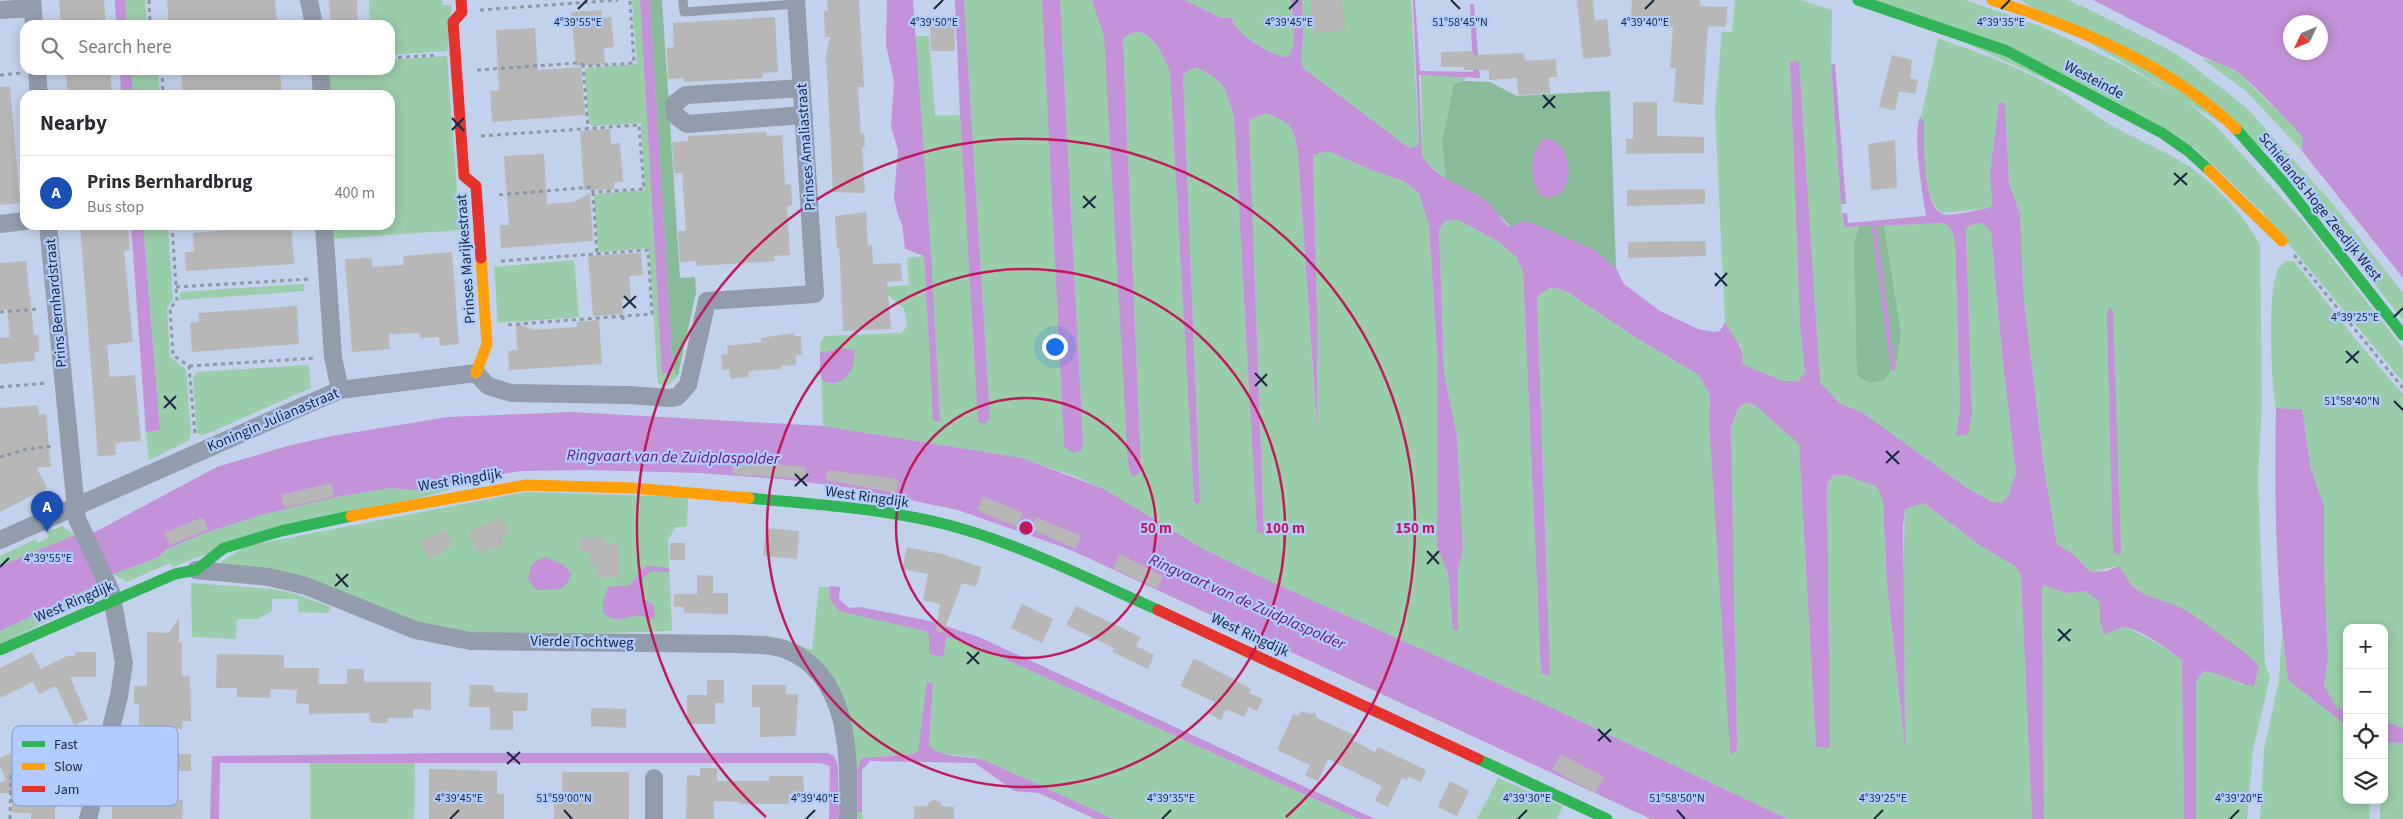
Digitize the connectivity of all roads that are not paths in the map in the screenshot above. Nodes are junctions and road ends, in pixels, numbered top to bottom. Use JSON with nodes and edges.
{"nodes":[{"id":1,"x":309,"y":0,"type":"edge"},
{"id":2,"x":684,"y":0,"type":"edge"},
{"id":3,"x":1858,"y":0,"type":"edge"},
{"id":4,"x":1992,"y":0,"type":"edge"},
{"id":5,"x":796,"y":2,"type":"edge"},
{"id":6,"x":728,"y":4,"type":"edge"},
{"id":7,"x":462,"y":6,"type":"edge"},
{"id":8,"x":0,"y":10,"type":"edge"},
{"id":9,"x":33,"y":11,"type":"edge"},
{"id":10,"x":313,"y":20,"type":"edge"},
{"id":11,"x":37,"y":75,"type":"edge"},
{"id":12,"x":320,"y":75,"type":"edge"},
{"id":13,"x":802,"y":88,"type":"junction"},
{"id":14,"x":39,"y":90,"type":"edge"},
{"id":15,"x":322,"y":90,"type":"edge"},
{"id":16,"x":804,"y":115,"type":"junction"},
{"id":17,"x":20,"y":222,"type":"edge"},
{"id":18,"x":0,"y":224,"type":"edge"},
{"id":19,"x":48,"y":230,"type":"edge"},
{"id":20,"x":324,"y":230,"type":"edge"},
{"id":21,"x":2282,"y":242,"type":"road end"},
{"id":22,"x":2403,"y":334,"type":"edge"},
{"id":23,"x":476,"y":374,"type":"junction"},
{"id":24,"x":340,"y":390,"type":"junction"},
{"id":25,"x":76,"y":513,"type":"junction"},
{"id":26,"x":0,"y":540,"type":"edge"},
{"id":27,"x":196,"y":570,"type":"junction"},
{"id":28,"x":112,"y":597,"type":"junction"},
{"id":29,"x":0,"y":650,"type":"edge"},
{"id":30,"x":112,"y":726,"type":"edge"},
{"id":31,"x":654,"y":778,"type":"dead end"},
{"id":32,"x":91,"y":806,"type":"edge"},
{"id":33,"x":88,"y":819,"type":"edge"},
{"id":34,"x":654,"y":819,"type":"edge"},
{"id":35,"x":848,"y":819,"type":"edge"},
{"id":36,"x":1607,"y":819,"type":"edge"}],
"edges":[{"from":1,"to":10,"type":"street"},
{"from":2,"to":6,"type":"lane"},
{"from":3,"to":21,"type":"street","name":"Westeinde"},
{"from":4,"to":22,"type":"street","name":"Schielands Hoge Zeedijk West"},
{"from":5,"to":6,"type":"lane"},
{"from":5,"to":13,"type":"street","name":"Prinses Amaliastraat"},
{"from":7,"to":23,"type":"street","name":"Prinses Marijkestraat"},
{"from":8,"to":9,"type":"street"},
{"from":11,"to":14,"type":"street"},
{"from":12,"to":15,"type":"street"},
{"from":13,"to":16,"type":"street","name":"Prinses Amaliastraat"},
{"from":13,"to":16,"type":"street"},
{"from":16,"to":23,"type":"street","name":"Prinses Amaliastraat"},
{"from":17,"to":18,"type":"street"},
{"from":19,"to":25,"type":"street","name":"Prins Bernhardstraat"},
{"from":20,"to":24,"type":"street"},
{"from":23,"to":24,"type":"street","name":"Koningin Julianastraat"},
{"from":24,"to":25,"type":"street","name":"Koningin Julianastraat"},
{"from":25,"to":26,"type":"street","name":"Koningin Julianastraat"},
{"from":25,"to":28,"type":"street","name":"Prins Bernhardstraat"},
{"from":27,"to":28,"type":"street","name":"West Ringdijk"},
{"from":27,"to":35,"type":"street","name":"Vierde Tochtweg"},
{"from":27,"to":36,"type":"street","name":"West Ringdijk"},
{"from":28,"to":29,"type":"street","name":"West Ringdijk"},
{"from":28,"to":30,"type":"street","name":"Prins Bernhardstraat"},
{"from":31,"to":34,"type":"street"},
{"from":32,"to":33,"type":"street","name":"Prins Bernhardstraat"}]}
